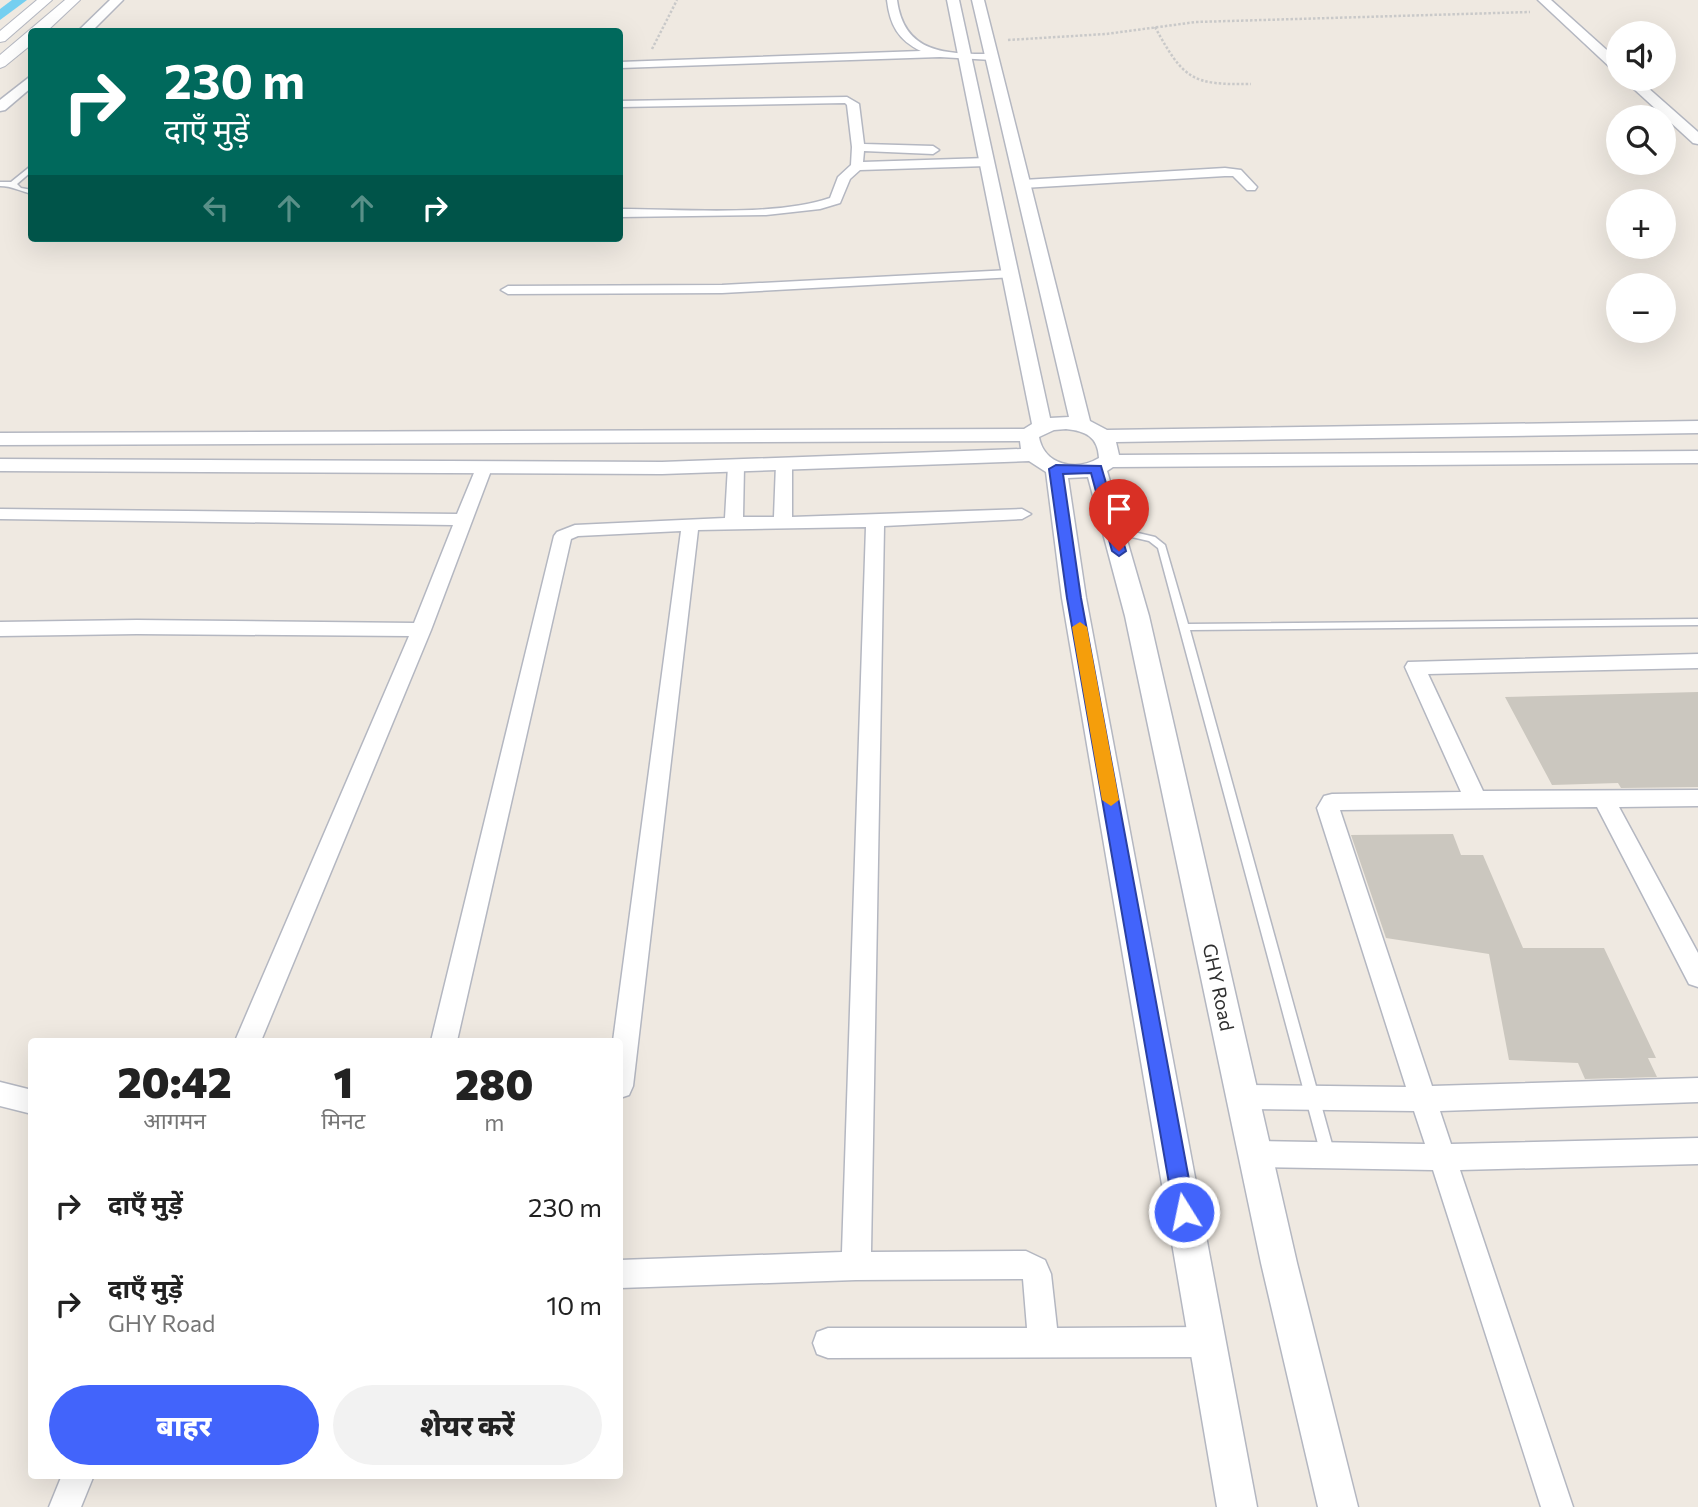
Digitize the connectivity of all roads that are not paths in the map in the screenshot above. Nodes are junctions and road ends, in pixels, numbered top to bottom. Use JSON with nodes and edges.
{"nodes":[{"id":1,"x":45,"y":0,"type":"edge"},
{"id":2,"x":73,"y":0,"type":"edge"},
{"id":3,"x":117,"y":0,"type":"edge"},
{"id":4,"x":892,"y":0,"type":"edge"},
{"id":5,"x":953,"y":0,"type":"edge"},
{"id":6,"x":978,"y":0,"type":"edge"},
{"id":7,"x":1544,"y":0,"type":"edge"},
{"id":8,"x":42,"y":28,"type":"edge"},
{"id":9,"x":87,"y":28,"type":"edge"},
{"id":10,"x":0,"y":38,"type":"edge"},
{"id":11,"x":28,"y":39,"type":"edge"},
{"id":12,"x":990,"y":49,"type":"junction"},
{"id":13,"x":939,"y":54,"type":"junction"},
{"id":14,"x":1606,"y":56,"type":"edge"},
{"id":15,"x":965,"y":57,"type":"junction"},
{"id":16,"x":0,"y":63,"type":"edge"},
{"id":17,"x":623,"y":65,"type":"edge"},
{"id":18,"x":1643,"y":91,"type":"edge"},
{"id":19,"x":24,"y":92,"type":"edge"},
{"id":20,"x":623,"y":104,"type":"edge"},
{"id":21,"x":0,"y":107,"type":"edge"},
{"id":22,"x":1698,"y":140,"type":"edge"},
{"id":23,"x":858,"y":147,"type":"junction"},
{"id":24,"x":985,"y":156,"type":"junction"},
{"id":25,"x":857,"y":166,"type":"junction"},
{"id":26,"x":28,"y":171,"type":"edge"},
{"id":27,"x":0,"y":184,"type":"edge"},
{"id":28,"x":13,"y":184,"type":"junction"},
{"id":29,"x":1023,"y":184,"type":"junction"},
{"id":30,"x":1251,"y":187,"type":"dead end"},
{"id":31,"x":28,"y":191,"type":"edge"},
{"id":32,"x":623,"y":213,"type":"edge"},
{"id":33,"x":1010,"y":274,"type":"junction"},
{"id":34,"x":508,"y":290,"type":"dead end"},
{"id":35,"x":1081,"y":425,"type":"junction"},
{"id":36,"x":1698,"y":427,"type":"edge"},
{"id":37,"x":1104,"y":436,"type":"junction"},
{"id":38,"x":73,"y":438,"type":"junction"},
{"id":39,"x":0,"y":439,"type":"edge"},
{"id":40,"x":1040,"y":446,"type":"junction"},
{"id":41,"x":1698,"y":457,"type":"edge"},
{"id":42,"x":784,"y":464,"type":"junction"},
{"id":43,"x":0,"y":465,"type":"edge"},
{"id":44,"x":54,"y":465,"type":"junction"},
{"id":45,"x":1103,"y":465,"type":"junction"},
{"id":46,"x":736,"y":466,"type":"junction"},
{"id":47,"x":484,"y":468,"type":"junction"},
{"id":48,"x":0,"y":514,"type":"edge"},
{"id":49,"x":1023,"y":514,"type":"dead end"},
{"id":50,"x":464,"y":520,"type":"junction"},
{"id":51,"x":875,"y":521,"type":"junction"},
{"id":52,"x":734,"y":523,"type":"junction"},
{"id":53,"x":783,"y":523,"type":"junction"},
{"id":54,"x":691,"y":526,"type":"junction"},
{"id":55,"x":1113,"y":530,"type":"junction"},
{"id":56,"x":1698,"y":622,"type":"edge"},
{"id":57,"x":1184,"y":627,"type":"junction"},
{"id":58,"x":0,"y":629,"type":"edge"},
{"id":59,"x":421,"y":630,"type":"junction"},
{"id":60,"x":1698,"y":661,"type":"edge"},
{"id":61,"x":1698,"y":798,"type":"edge"},
{"id":62,"x":1604,"y":799,"type":"junction"},
{"id":63,"x":1476,"y":800,"type":"junction"},
{"id":64,"x":1698,"y":976,"type":"edge"},
{"id":65,"x":249,"y":1038,"type":"edge"},
{"id":66,"x":445,"y":1038,"type":"edge"},
{"id":67,"x":623,"y":1062,"type":"edge"},
{"id":68,"x":1698,"y":1090,"type":"edge"},
{"id":69,"x":0,"y":1094,"type":"edge"},
{"id":70,"x":1243,"y":1097,"type":"junction"},
{"id":71,"x":1312,"y":1098,"type":"junction"},
{"id":72,"x":1423,"y":1099,"type":"junction"},
{"id":73,"x":28,"y":1101,"type":"edge"},
{"id":74,"x":1698,"y":1151,"type":"edge"},
{"id":75,"x":1255,"y":1154,"type":"junction"},
{"id":76,"x":1328,"y":1155,"type":"junction"},
{"id":77,"x":1442,"y":1157,"type":"junction"},
{"id":78,"x":856,"y":1266,"type":"junction"},
{"id":79,"x":623,"y":1274,"type":"edge"},
{"id":80,"x":1043,"y":1341,"type":"junction"},
{"id":81,"x":1208,"y":1342,"type":"junction"},
{"id":82,"x":828,"y":1343,"type":"dead end"},
{"id":83,"x":76,"y":1479,"type":"edge"},
{"id":84,"x":65,"y":1507,"type":"edge"},
{"id":85,"x":1237,"y":1507,"type":"edge"},
{"id":86,"x":1338,"y":1507,"type":"edge"},
{"id":87,"x":1557,"y":1507,"type":"edge"}],
"edges":[{"from":1,"to":10,"type":"main road"},
{"from":2,"to":8,"type":"main road"},
{"from":3,"to":9,"type":"street"},
{"from":4,"to":13,"type":"street"},
{"from":5,"to":15,"type":"street"},
{"from":6,"to":12,"type":"street"},
{"from":7,"to":14,"type":"street"},
{"from":11,"to":16,"type":"main road"},
{"from":12,"to":15,"type":"street"},
{"from":12,"to":29,"type":"street"},
{"from":13,"to":15,"type":"street"},
{"from":13,"to":17,"type":"street"},
{"from":15,"to":24,"type":"street"},
{"from":18,"to":22,"type":"street"},
{"from":19,"to":21,"type":"street"},
{"from":20,"to":23,"type":"street"},
{"from":23,"to":24,"type":"street"},
{"from":23,"to":25,"type":"street"},
{"from":24,"to":25,"type":"street"},
{"from":24,"to":33,"type":"street"},
{"from":25,"to":32,"type":"street"},
{"from":26,"to":28,"type":"lane"},
{"from":27,"to":28,"type":"lane"},
{"from":28,"to":31,"type":"lane"},
{"from":29,"to":30,"type":"street"},
{"from":29,"to":35,"type":"street"},
{"from":33,"to":34,"type":"street"},
{"from":33,"to":40,"type":"street"},
{"from":35,"to":37,"type":"street"},
{"from":35,"to":40,"type":"street"},
{"from":36,"to":37,"type":"street"},
{"from":37,"to":45,"type":"street","name":"GHY Road"},
{"from":38,"to":39,"type":"street"},
{"from":38,"to":40,"type":"street"},
{"from":38,"to":44,"type":"street"},
{"from":40,"to":42,"type":"street"},
{"from":40,"to":45,"type":"street"},
{"from":40,"to":81,"type":"street"},
{"from":41,"to":45,"type":"street"},
{"from":42,"to":46,"type":"street"},
{"from":42,"to":53,"type":"street"},
{"from":43,"to":44,"type":"street"},
{"from":44,"to":47,"type":"street"},
{"from":45,"to":55,"type":"street","name":"GHY Road"},
{"from":46,"to":47,"type":"street"},
{"from":46,"to":52,"type":"street"},
{"from":47,"to":50,"type":"street"},
{"from":48,"to":50,"type":"street"},
{"from":49,"to":51,"type":"street"},
{"from":50,"to":59,"type":"street"},
{"from":51,"to":53,"type":"street"},
{"from":51,"to":78,"type":"street"},
{"from":52,"to":53,"type":"street"},
{"from":52,"to":54,"type":"street"},
{"from":54,"to":66,"type":"street"},
{"from":54,"to":67,"type":"street"},
{"from":55,"to":57,"type":"lane"},
{"from":55,"to":70,"type":"street","name":"GHY Road"},
{"from":56,"to":57,"type":"lane"},
{"from":57,"to":71,"type":"lane"},
{"from":58,"to":59,"type":"street"},
{"from":59,"to":65,"type":"street"},
{"from":60,"to":63,"type":"street"},
{"from":61,"to":62,"type":"street"},
{"from":62,"to":63,"type":"street"},
{"from":62,"to":64,"type":"street"},
{"from":63,"to":72,"type":"street"},
{"from":68,"to":72,"type":"street"},
{"from":69,"to":73,"type":"street"},
{"from":70,"to":71,"type":"street"},
{"from":70,"to":75,"type":"street","name":"GHY Road"},
{"from":71,"to":72,"type":"street"},
{"from":71,"to":76,"type":"lane"},
{"from":72,"to":77,"type":"street"},
{"from":74,"to":77,"type":"street"},
{"from":75,"to":76,"type":"street"},
{"from":75,"to":86,"type":"street","name":"GHY Road"},
{"from":76,"to":77,"type":"street"},
{"from":77,"to":87,"type":"street"},
{"from":78,"to":79,"type":"street"},
{"from":78,"to":80,"type":"street"},
{"from":80,"to":81,"type":"street"},
{"from":80,"to":82,"type":"street"},
{"from":81,"to":85,"type":"street"},
{"from":83,"to":84,"type":"street"}]}
